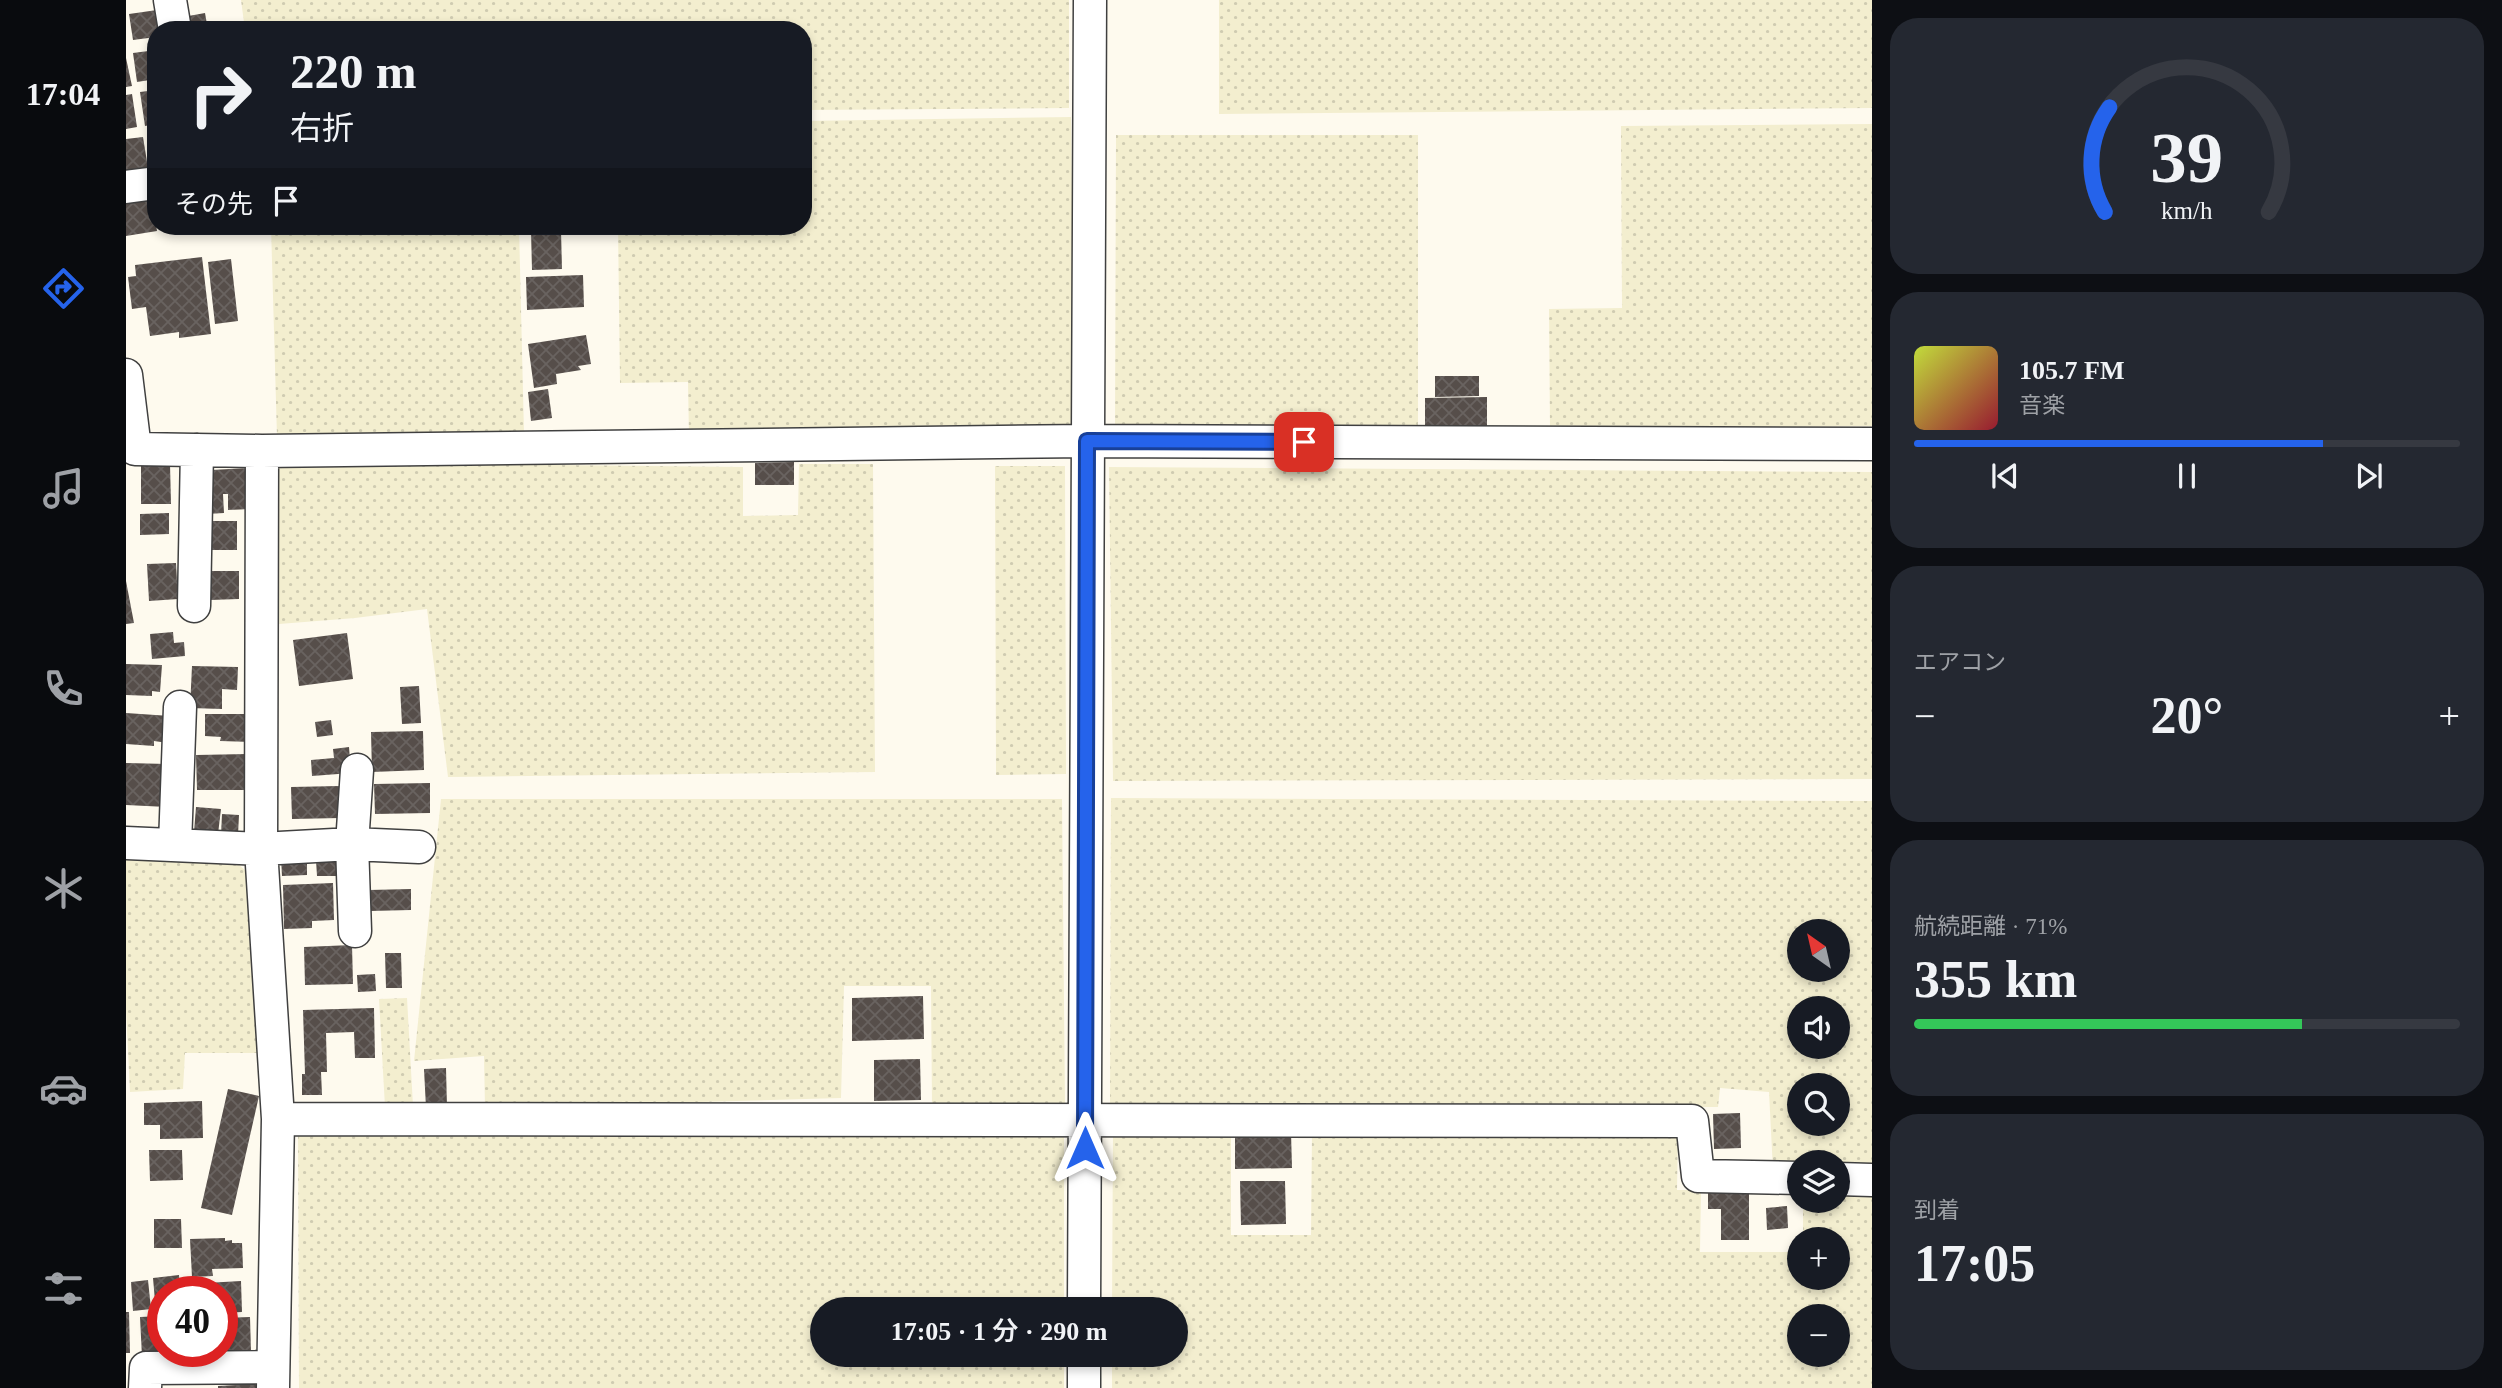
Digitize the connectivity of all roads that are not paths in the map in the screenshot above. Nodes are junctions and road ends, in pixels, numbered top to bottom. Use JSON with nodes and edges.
{"nodes":[{"id":1,"x":170,"y":0,"type":"edge"},
{"id":2,"x":1090,"y":0,"type":"edge"},
{"id":3,"x":173,"y":21,"type":"edge"},
{"id":4,"x":147,"y":184,"type":"edge"},
{"id":5,"x":126,"y":187,"type":"edge"},
{"id":6,"x":126,"y":374,"type":"edge"},
{"id":7,"x":1087,"y":441,"type":"junction"},
{"id":8,"x":1872,"y":444,"type":"edge"},
{"id":9,"x":131,"y":450,"type":"edge"},
{"id":10,"x":197,"y":450,"type":"junction"},
{"id":11,"x":262,"y":451,"type":"junction"},
{"id":12,"x":194,"y":606,"type":"dead end"},
{"id":13,"x":180,"y":707,"type":"dead end"},
{"id":14,"x":357,"y":770,"type":"dead end"},
{"id":15,"x":126,"y":843,"type":"edge"},
{"id":16,"x":352,"y":844,"type":"junction"},
{"id":17,"x":175,"y":845,"type":"junction"},
{"id":18,"x":419,"y":847,"type":"dead end"},
{"id":19,"x":261,"y":849,"type":"junction"},
{"id":20,"x":355,"y":932,"type":"dead end"},
{"id":21,"x":278,"y":1119,"type":"junction"},
{"id":22,"x":1085,"y":1121,"type":"junction"},
{"id":23,"x":1787,"y":1178,"type":"edge"},
{"id":24,"x":1850,"y":1179,"type":"edge"},
{"id":25,"x":1872,"y":1180,"type":"edge"},
{"id":26,"x":1084,"y":1297,"type":"edge"},
{"id":27,"x":1084,"y":1367,"type":"edge"},
{"id":28,"x":141,"y":1371,"type":"edge"},
{"id":29,"x":273,"y":1378,"type":"edge"},
{"id":30,"x":1084,"y":1388,"type":"edge"}],
"edges":[{"from":1,"to":3,"type":"street"},
{"from":2,"to":7,"type":"street"},
{"from":4,"to":5,"type":"street"},
{"from":6,"to":9,"type":"street"},
{"from":7,"to":8,"type":"street"},
{"from":7,"to":11,"type":"street"},
{"from":7,"to":22,"type":"street"},
{"from":9,"to":10,"type":"street"},
{"from":10,"to":11,"type":"street"},
{"from":10,"to":12,"type":"street"},
{"from":11,"to":19,"type":"street"},
{"from":13,"to":17,"type":"street"},
{"from":14,"to":16,"type":"street"},
{"from":15,"to":17,"type":"street"},
{"from":16,"to":18,"type":"street"},
{"from":16,"to":19,"type":"street"},
{"from":16,"to":20,"type":"street"},
{"from":17,"to":19,"type":"street"},
{"from":19,"to":21,"type":"street"},
{"from":21,"to":22,"type":"street"},
{"from":21,"to":29,"type":"street"},
{"from":22,"to":23,"type":"street"},
{"from":22,"to":26,"type":"street"},
{"from":24,"to":25,"type":"street"},
{"from":27,"to":30,"type":"street"},
{"from":28,"to":29,"type":"street"}]}
